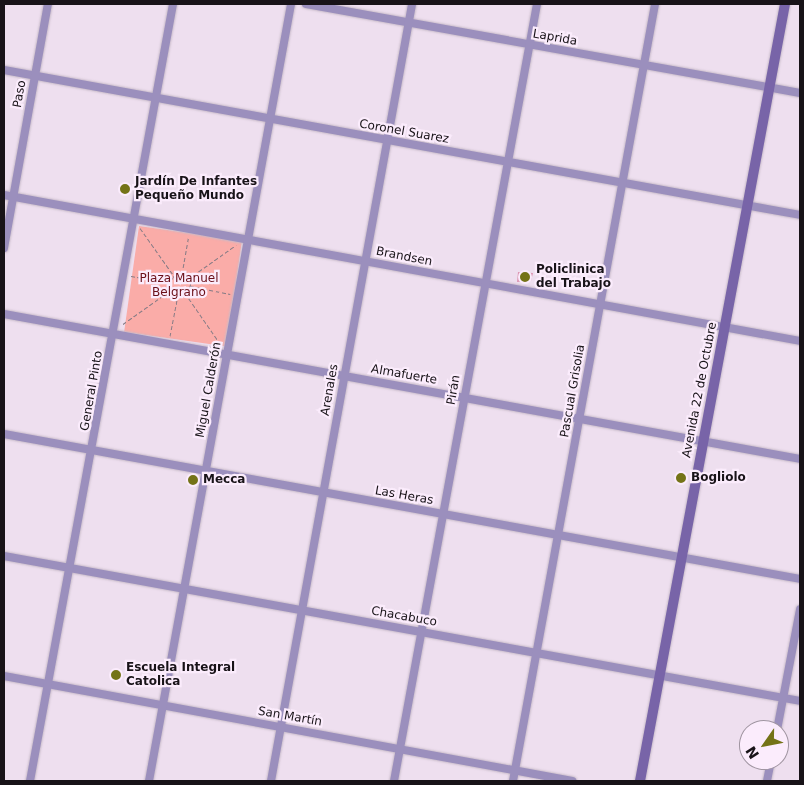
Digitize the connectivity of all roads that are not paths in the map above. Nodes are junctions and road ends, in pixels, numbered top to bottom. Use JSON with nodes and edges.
{"nodes":[{"id":1,"x":48,"y":4,"type":"edge"},
{"id":2,"x":173,"y":4,"type":"edge"},
{"id":3,"x":291,"y":4,"type":"edge"},
{"id":4,"x":306,"y":4,"type":"edge"},
{"id":5,"x":412,"y":4,"type":"edge"},
{"id":6,"x":537,"y":4,"type":"edge"},
{"id":7,"x":655,"y":4,"type":"edge"},
{"id":8,"x":785,"y":4,"type":"edge"},
{"id":9,"x":409,"y":22,"type":"junction"},
{"id":10,"x":529,"y":45,"type":"junction"},
{"id":11,"x":644,"y":65,"type":"junction"},
{"id":12,"x":4,"y":70,"type":"edge"},
{"id":13,"x":35,"y":76,"type":"junction"},
{"id":14,"x":769,"y":88,"type":"junction"},
{"id":15,"x":800,"y":93,"type":"edge"},
{"id":16,"x":156,"y":98,"type":"junction"},
{"id":17,"x":270,"y":119,"type":"junction"},
{"id":18,"x":388,"y":140,"type":"junction"},
{"id":19,"x":507,"y":162,"type":"junction"},
{"id":20,"x":622,"y":183,"type":"junction"},
{"id":21,"x":4,"y":194,"type":"edge"},
{"id":22,"x":13,"y":196,"type":"junction"},
{"id":23,"x":747,"y":205,"type":"junction"},
{"id":24,"x":800,"y":215,"type":"edge"},
{"id":25,"x":135,"y":219,"type":"junction"},
{"id":26,"x":246,"y":239,"type":"junction"},
{"id":27,"x":4,"y":248,"type":"edge"},
{"id":28,"x":365,"y":261,"type":"junction"},
{"id":29,"x":484,"y":285,"type":"junction"},
{"id":30,"x":599,"y":305,"type":"junction"},
{"id":31,"x":4,"y":314,"type":"edge"},
{"id":32,"x":725,"y":326,"type":"junction"},
{"id":33,"x":115,"y":331,"type":"junction"},
{"id":34,"x":800,"y":341,"type":"edge"},
{"id":35,"x":225,"y":351,"type":"junction"},
{"id":36,"x":344,"y":376,"type":"junction"},
{"id":37,"x":464,"y":398,"type":"junction"},
{"id":38,"x":580,"y":418,"type":"junction"},
{"id":39,"x":4,"y":434,"type":"edge"},
{"id":40,"x":702,"y":441,"type":"junction"},
{"id":41,"x":93,"y":450,"type":"junction"},
{"id":42,"x":800,"y":458,"type":"edge"},
{"id":43,"x":206,"y":471,"type":"junction"},
{"id":44,"x":323,"y":492,"type":"junction"},
{"id":45,"x":443,"y":514,"type":"junction"},
{"id":46,"x":558,"y":535,"type":"junction"},
{"id":47,"x":4,"y":556,"type":"edge"},
{"id":48,"x":681,"y":557,"type":"junction"},
{"id":49,"x":70,"y":568,"type":"junction"},
{"id":50,"x":800,"y":579,"type":"edge"},
{"id":51,"x":184,"y":590,"type":"junction"},
{"id":52,"x":800,"y":609,"type":"edge"},
{"id":53,"x":302,"y":610,"type":"junction"},
{"id":54,"x":421,"y":632,"type":"junction"},
{"id":55,"x":537,"y":653,"type":"junction"},
{"id":56,"x":660,"y":675,"type":"junction"},
{"id":57,"x":4,"y":676,"type":"edge"},
{"id":58,"x":48,"y":684,"type":"junction"},
{"id":59,"x":783,"y":698,"type":"junction"},
{"id":60,"x":800,"y":701,"type":"edge"},
{"id":61,"x":163,"y":705,"type":"junction"},
{"id":62,"x":779,"y":720,"type":"edge"},
{"id":63,"x":280,"y":726,"type":"junction"},
{"id":64,"x":400,"y":749,"type":"junction"},
{"id":65,"x":515,"y":770,"type":"junction"},
{"id":66,"x":30,"y":781,"type":"edge"},
{"id":67,"x":149,"y":781,"type":"edge"},
{"id":68,"x":271,"y":781,"type":"edge"},
{"id":69,"x":394,"y":781,"type":"edge"},
{"id":70,"x":513,"y":781,"type":"edge"},
{"id":71,"x":572,"y":781,"type":"edge"},
{"id":72,"x":640,"y":781,"type":"edge"}],
"edges":[{"from":1,"to":13,"type":"street","name":"Paso"},
{"from":2,"to":16,"type":"street","name":"General Pinto"},
{"from":3,"to":17,"type":"street","name":"Miguel Calderón"},
{"from":4,"to":9,"type":"street","name":"Laprida"},
{"from":5,"to":9,"type":"street","name":"Arenales"},
{"from":6,"to":10,"type":"street","name":"Pirán"},
{"from":7,"to":11,"type":"street","name":"Pascual Grisolia"},
{"from":8,"to":14,"type":"main road","name":"Avenida 22 de Octubre"},
{"from":9,"to":10,"type":"street","name":"Laprida"},
{"from":9,"to":18,"type":"street","name":"Arenales"},
{"from":10,"to":11,"type":"street","name":"Laprida"},
{"from":10,"to":19,"type":"street","name":"Pirán"},
{"from":11,"to":14,"type":"street","name":"Laprida"},
{"from":11,"to":20,"type":"street","name":"Pascual Grisolia"},
{"from":12,"to":13,"type":"street","name":"Coronel Suarez"},
{"from":13,"to":16,"type":"street","name":"Coronel Suarez"},
{"from":13,"to":22,"type":"street","name":"Paso"},
{"from":14,"to":15,"type":"street","name":"Laprida"},
{"from":14,"to":23,"type":"main road","name":"Avenida 22 de Octubre"},
{"from":16,"to":17,"type":"street","name":"Coronel Suarez"},
{"from":16,"to":25,"type":"street","name":"General Pinto"},
{"from":17,"to":18,"type":"street","name":"Coronel Suarez"},
{"from":17,"to":26,"type":"street","name":"Miguel Calderón"},
{"from":18,"to":19,"type":"street","name":"Coronel Suarez"},
{"from":18,"to":28,"type":"street","name":"Arenales"},
{"from":19,"to":20,"type":"street","name":"Coronel Suarez"},
{"from":19,"to":29,"type":"street","name":"Pirán"},
{"from":20,"to":23,"type":"street","name":"Coronel Suarez"},
{"from":20,"to":30,"type":"street","name":"Pascual Grisolia"},
{"from":21,"to":22,"type":"street","name":"Brandsen"},
{"from":22,"to":25,"type":"street","name":"Brandsen"},
{"from":22,"to":27,"type":"street","name":"Paso"},
{"from":23,"to":24,"type":"street","name":"Coronel Suarez"},
{"from":23,"to":32,"type":"main road","name":"Avenida 22 de Octubre"},
{"from":25,"to":26,"type":"street","name":"Brandsen"},
{"from":25,"to":33,"type":"street","name":"General Pinto"},
{"from":26,"to":28,"type":"street","name":"Brandsen"},
{"from":26,"to":35,"type":"street","name":"Miguel Calderón"},
{"from":28,"to":29,"type":"street","name":"Brandsen"},
{"from":28,"to":36,"type":"street","name":"Arenales"},
{"from":29,"to":30,"type":"street","name":"Brandsen"},
{"from":29,"to":37,"type":"street","name":"Pirán"},
{"from":30,"to":32,"type":"street","name":"Brandsen"},
{"from":30,"to":38,"type":"street","name":"Pascual Grisolia"},
{"from":31,"to":33,"type":"street","name":"Almafuerte"},
{"from":32,"to":34,"type":"street","name":"Brandsen"},
{"from":32,"to":40,"type":"main road","name":"Avenida 22 de Octubre"},
{"from":33,"to":35,"type":"street","name":"Almafuerte"},
{"from":33,"to":41,"type":"street","name":"General Pinto"},
{"from":35,"to":36,"type":"street","name":"Almafuerte"},
{"from":35,"to":43,"type":"street","name":"Miguel Calderón"},
{"from":36,"to":37,"type":"street","name":"Almafuerte"},
{"from":36,"to":44,"type":"street","name":"Arenales"},
{"from":37,"to":38,"type":"street","name":"Almafuerte"},
{"from":37,"to":45,"type":"street","name":"Pirán"},
{"from":38,"to":40,"type":"street","name":"Almafuerte"},
{"from":38,"to":46,"type":"street","name":"Pascual Grisolia"},
{"from":39,"to":41,"type":"street","name":"Las Heras"},
{"from":40,"to":42,"type":"street","name":"Almafuerte"},
{"from":40,"to":48,"type":"main road","name":"Avenida 22 de Octubre"},
{"from":41,"to":43,"type":"street","name":"Las Heras"},
{"from":41,"to":49,"type":"street","name":"General Pinto"},
{"from":43,"to":44,"type":"street","name":"Las Heras"},
{"from":43,"to":51,"type":"street","name":"Miguel Calderón"},
{"from":44,"to":45,"type":"street","name":"Las Heras"},
{"from":44,"to":53,"type":"street","name":"Arenales"},
{"from":45,"to":46,"type":"street","name":"Las Heras"},
{"from":45,"to":54,"type":"street","name":"Pirán"},
{"from":46,"to":48,"type":"street","name":"Las Heras"},
{"from":46,"to":55,"type":"street","name":"Pascual Grisolia"},
{"from":47,"to":49,"type":"street","name":"Chacabuco"},
{"from":48,"to":50,"type":"street","name":"Las Heras"},
{"from":48,"to":56,"type":"main road","name":"Avenida 22 de Octubre"},
{"from":49,"to":51,"type":"street","name":"Chacabuco"},
{"from":49,"to":58,"type":"street","name":"General Pinto"},
{"from":51,"to":53,"type":"street","name":"Chacabuco"},
{"from":51,"to":61,"type":"street","name":"Miguel Calderón"},
{"from":52,"to":59,"type":"street"},
{"from":53,"to":54,"type":"street","name":"Chacabuco"},
{"from":53,"to":63,"type":"street","name":"Arenales"},
{"from":54,"to":55,"type":"street","name":"Chacabuco"},
{"from":54,"to":64,"type":"street","name":"Pirán"},
{"from":55,"to":56,"type":"street","name":"Chacabuco"},
{"from":55,"to":65,"type":"street","name":"Pascual Grisolia"},
{"from":56,"to":59,"type":"street","name":"Chacabuco"},
{"from":56,"to":72,"type":"main road","name":"Avenida 22 de Octubre"},
{"from":57,"to":58,"type":"street","name":"San Martín"},
{"from":58,"to":61,"type":"street","name":"San Martín"},
{"from":58,"to":66,"type":"street","name":"General Pinto"},
{"from":59,"to":60,"type":"street","name":"Chacabuco"},
{"from":59,"to":62,"type":"street"},
{"from":61,"to":63,"type":"street","name":"San Martín"},
{"from":61,"to":67,"type":"street","name":"Miguel Calderón"},
{"from":63,"to":64,"type":"street","name":"San Martín"},
{"from":63,"to":68,"type":"street","name":"Arenales"},
{"from":64,"to":65,"type":"street","name":"San Martín"},
{"from":64,"to":69,"type":"street","name":"Pirán"},
{"from":65,"to":70,"type":"street","name":"Pascual Grisolia"},
{"from":65,"to":71,"type":"street","name":"San Martín"}]}
